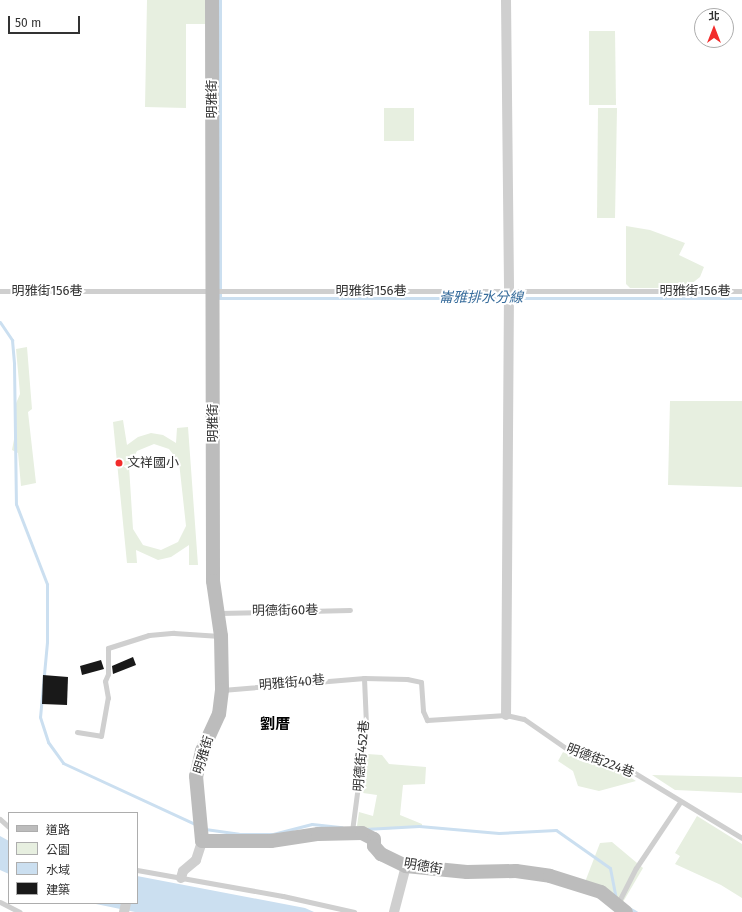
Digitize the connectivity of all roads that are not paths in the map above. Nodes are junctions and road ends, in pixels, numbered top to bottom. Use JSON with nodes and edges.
{"nodes":[{"id":1,"x":212,"y":0,"type":"edge"},
{"id":2,"x":506,"y":0,"type":"edge"},
{"id":3,"x":742,"y":290,"type":"edge"},
{"id":4,"x":0,"y":291,"type":"edge"},
{"id":5,"x":213,"y":291,"type":"junction"},
{"id":6,"x":509,"y":292,"type":"junction"},
{"id":7,"x":350,"y":610,"type":"dead end"},
{"id":8,"x":219,"y":612,"type":"junction"},
{"id":9,"x":221,"y":636,"type":"junction"},
{"id":10,"x":364,"y":678,"type":"junction"},
{"id":11,"x":222,"y":690,"type":"junction"},
{"id":12,"x":506,"y":714,"type":"junction"},
{"id":13,"x":77,"y":732,"type":"dead end"},
{"id":14,"x":680,"y":802,"type":"junction"},
{"id":15,"x":0,"y":819,"type":"edge"},
{"id":16,"x":8,"y":826,"type":"edge"},
{"id":17,"x":352,"y":834,"type":"junction"},
{"id":18,"x":742,"y":838,"type":"edge"},
{"id":19,"x":202,"y":841,"type":"junction"},
{"id":20,"x":406,"y":866,"type":"junction"},
{"id":21,"x":138,"y":870,"type":"edge"},
{"id":22,"x":180,"y":878,"type":"junction"},
{"id":23,"x":0,"y":902,"type":"edge"},
{"id":24,"x":621,"y":908,"type":"edge"},
{"id":25,"x":20,"y":912,"type":"edge"},
{"id":26,"x":354,"y":912,"type":"edge"},
{"id":27,"x":394,"y":912,"type":"edge"}],
"edges":[{"from":1,"to":5,"type":"street","name":"明雅街"},
{"from":2,"to":6,"type":"street"},
{"from":3,"to":6,"type":"lane","name":"明雅街156巷"},
{"from":4,"to":5,"type":"lane","name":"明雅街156巷"},
{"from":5,"to":6,"type":"lane","name":"明雅街156巷"},
{"from":5,"to":8,"type":"street","name":"明雅街"},
{"from":6,"to":12,"type":"street"},
{"from":7,"to":8,"type":"lane","name":"明德街60巷"},
{"from":8,"to":9,"type":"street","name":"明雅街"},
{"from":9,"to":11,"type":"street","name":"明雅街"},
{"from":9,"to":13,"type":"lane"},
{"from":10,"to":11,"type":"lane","name":"明雅街40巷"},
{"from":10,"to":12,"type":"lane","name":"明德街224巷"},
{"from":10,"to":17,"type":"lane","name":"明德街452巷"},
{"from":11,"to":19,"type":"street","name":"明雅街"},
{"from":12,"to":14,"type":"lane","name":"明德街224巷"},
{"from":14,"to":18,"type":"lane","name":"明德街224巷"},
{"from":14,"to":24,"type":"lane"},
{"from":15,"to":16,"type":"lane"},
{"from":17,"to":19,"type":"street","name":"明德街"},
{"from":17,"to":20,"type":"street","name":"明德街"},
{"from":19,"to":22,"type":"street"},
{"from":20,"to":24,"type":"street","name":"明德街"},
{"from":20,"to":27,"type":"street"},
{"from":21,"to":22,"type":"lane"},
{"from":22,"to":26,"type":"lane"},
{"from":23,"to":25,"type":"lane"}]}
